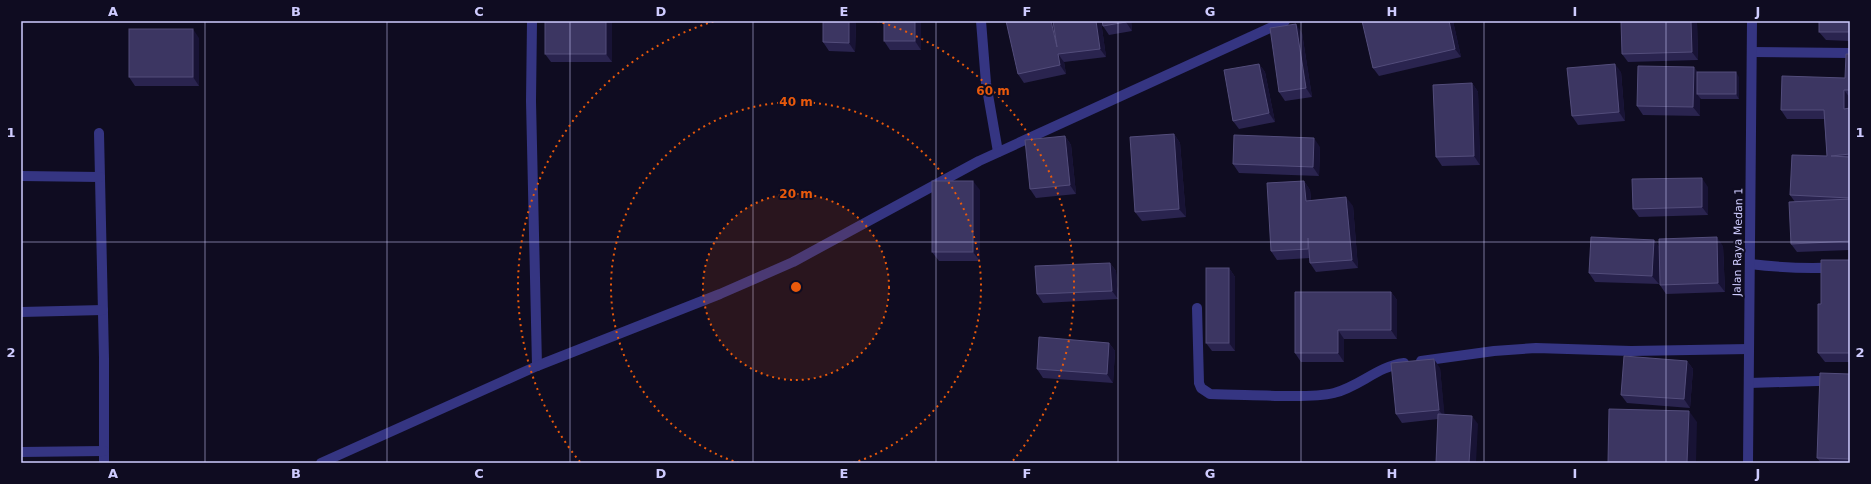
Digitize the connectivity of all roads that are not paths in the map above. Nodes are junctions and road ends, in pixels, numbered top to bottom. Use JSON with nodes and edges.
{"nodes":[{"id":1,"x":532,"y":21,"type":"edge"},
{"id":2,"x":981,"y":21,"type":"edge"},
{"id":3,"x":1285,"y":21,"type":"edge"},
{"id":4,"x":1752,"y":21,"type":"edge"},
{"id":5,"x":1752,"y":52,"type":"junction"},
{"id":6,"x":1850,"y":53,"type":"edge"},
{"id":7,"x":99,"y":133,"type":"dead end"},
{"id":8,"x":998,"y":152,"type":"junction"},
{"id":9,"x":21,"y":176,"type":"edge"},
{"id":10,"x":100,"y":177,"type":"junction"},
{"id":11,"x":1750,"y":264,"type":"junction"},
{"id":12,"x":1850,"y":266,"type":"edge"},
{"id":13,"x":1197,"y":308,"type":"dead end"},
{"id":14,"x":103,"y":310,"type":"junction"},
{"id":15,"x":21,"y":312,"type":"edge"},
{"id":16,"x":1749,"y":349,"type":"junction"},
{"id":17,"x":537,"y":366,"type":"junction"},
{"id":18,"x":1850,"y":380,"type":"edge"},
{"id":19,"x":1749,"y":383,"type":"junction"},
{"id":20,"x":104,"y":451,"type":"junction"},
{"id":21,"x":21,"y":452,"type":"edge"},
{"id":22,"x":104,"y":463,"type":"edge"},
{"id":23,"x":321,"y":463,"type":"edge"},
{"id":24,"x":1748,"y":463,"type":"edge"}],
"edges":[{"from":1,"to":17,"type":"street"},
{"from":2,"to":8,"type":"street"},
{"from":3,"to":8,"type":"street"},
{"from":4,"to":5,"type":"street","name":"Jalan Raya Medan 1"},
{"from":5,"to":6,"type":"street"},
{"from":5,"to":11,"type":"street","name":"Jalan Raya Medan 1"},
{"from":7,"to":10,"type":"street"},
{"from":8,"to":17,"type":"street"},
{"from":9,"to":10,"type":"street"},
{"from":10,"to":14,"type":"street"},
{"from":11,"to":12,"type":"street"},
{"from":11,"to":16,"type":"street","name":"Jalan Raya Medan 1"},
{"from":13,"to":16,"type":"street"},
{"from":14,"to":15,"type":"street"},
{"from":14,"to":20,"type":"street"},
{"from":16,"to":19,"type":"street","name":"Jalan Raya Medan 1"},
{"from":17,"to":23,"type":"street"},
{"from":18,"to":19,"type":"street"},
{"from":19,"to":24,"type":"street","name":"Jalan Raya Medan 1"},
{"from":20,"to":21,"type":"street"},
{"from":20,"to":22,"type":"street"}]}
